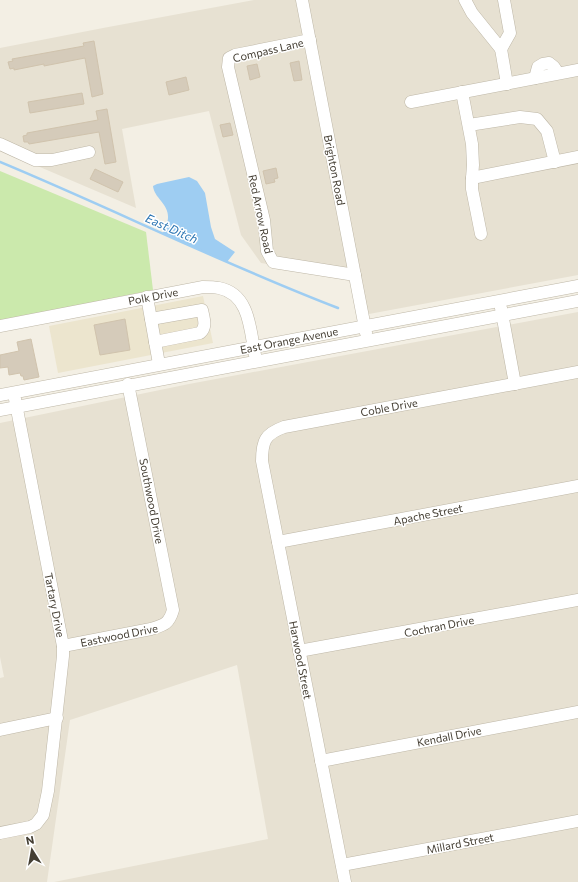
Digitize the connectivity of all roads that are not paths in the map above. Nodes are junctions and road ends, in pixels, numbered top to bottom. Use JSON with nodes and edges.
{"nodes":[{"id":1,"x":302,"y":0,"type":"edge"},
{"id":2,"x":465,"y":0,"type":"edge"},
{"id":3,"x":504,"y":0,"type":"edge"},
{"id":4,"x":310,"y":40,"type":"junction"},
{"id":5,"x":501,"y":50,"type":"junction"},
{"id":6,"x":228,"y":60,"type":"joint"},
{"id":7,"x":578,"y":70,"type":"edge"},
{"id":8,"x":507,"y":84,"type":"junction"},
{"id":9,"x":462,"y":92,"type":"junction"},
{"id":10,"x":411,"y":102,"type":"dead end"},
{"id":11,"x":468,"y":125,"type":"junction"},
{"id":12,"x":0,"y":144,"type":"edge"},
{"id":13,"x":89,"y":152,"type":"dead end"},
{"id":14,"x":578,"y":157,"type":"edge"},
{"id":15,"x":555,"y":162,"type":"junction"},
{"id":16,"x":472,"y":178,"type":"junction"},
{"id":17,"x":481,"y":234,"type":"dead end"},
{"id":18,"x":355,"y":274,"type":"junction"},
{"id":19,"x":578,"y":286,"type":"edge"},
{"id":20,"x":147,"y":297,"type":"junction"},
{"id":21,"x":500,"y":301,"type":"junction"},
{"id":22,"x":578,"y":301,"type":"edge"},
{"id":23,"x":502,"y":315,"type":"junction"},
{"id":24,"x":151,"y":319,"type":"junction"},
{"id":25,"x":0,"y":326,"type":"edge"},
{"id":26,"x":365,"y":326,"type":"junction"},
{"id":27,"x":368,"y":340,"type":"junction"},
{"id":28,"x":155,"y":342,"type":"junction"},
{"id":29,"x":253,"y":347,"type":"junction"},
{"id":30,"x":256,"y":361,"type":"junction"},
{"id":31,"x":159,"y":364,"type":"junction"},
{"id":32,"x":578,"y":372,"type":"edge"},
{"id":33,"x":128,"y":384,"type":"junction"},
{"id":34,"x":515,"y":384,"type":"junction"},
{"id":35,"x":14,"y":392,"type":"junction"},
{"id":36,"x":0,"y":395,"type":"edge"},
{"id":37,"x":16,"y":406,"type":"junction"},
{"id":38,"x":0,"y":410,"type":"edge"},
{"id":39,"x":266,"y":438,"type":"joint"},
{"id":40,"x":578,"y":486,"type":"edge"},
{"id":41,"x":278,"y":542,"type":"junction"},
{"id":42,"x":578,"y":600,"type":"edge"},
{"id":43,"x":171,"y":618,"type":"joint"},
{"id":44,"x":63,"y":646,"type":"junction"},
{"id":45,"x":300,"y":651,"type":"junction"},
{"id":46,"x":578,"y":712,"type":"edge"},
{"id":47,"x":57,"y":718,"type":"junction"},
{"id":48,"x":0,"y":730,"type":"edge"},
{"id":49,"x":321,"y":761,"type":"junction"},
{"id":50,"x":578,"y":821,"type":"edge"},
{"id":51,"x":0,"y":833,"type":"edge"},
{"id":52,"x":342,"y":865,"type":"junction"},
{"id":53,"x":345,"y":882,"type":"edge"}],
"edges":[{"from":1,"to":4,"type":"street","name":"Brighton Road"},
{"from":2,"to":5,"type":"street"},
{"from":3,"to":5,"type":"street"},
{"from":4,"to":6,"type":"street","name":"Compass Lane"},
{"from":4,"to":18,"type":"street","name":"Brighton Road"},
{"from":5,"to":8,"type":"street"},
{"from":6,"to":18,"type":"street","name":"Red Arrow Road"},
{"from":7,"to":8,"type":"street"},
{"from":8,"to":9,"type":"street"},
{"from":9,"to":10,"type":"street"},
{"from":9,"to":11,"type":"street"},
{"from":11,"to":15,"type":"street"},
{"from":11,"to":16,"type":"street"},
{"from":12,"to":13,"type":"street"},
{"from":14,"to":15,"type":"street"},
{"from":15,"to":16,"type":"street"},
{"from":16,"to":17,"type":"street"},
{"from":18,"to":26,"type":"street","name":"Brighton Road"},
{"from":19,"to":21,"type":"street","name":"East Orange Avenue"},
{"from":20,"to":24,"type":"street"},
{"from":20,"to":25,"type":"street","name":"Polk Drive"},
{"from":20,"to":29,"type":"street","name":"Polk Drive"},
{"from":21,"to":23,"type":"street"},
{"from":21,"to":26,"type":"street","name":"East Orange Avenue"},
{"from":22,"to":23,"type":"street","name":"East Orange Avenue"},
{"from":23,"to":27,"type":"street","name":"East Orange Avenue"},
{"from":23,"to":34,"type":"street"},
{"from":24,"to":28,"type":"street"},
{"from":24,"to":28,"type":"street"},
{"from":26,"to":27,"type":"street","name":"Brighton Road"},
{"from":26,"to":29,"type":"street","name":"East Orange Avenue"},
{"from":27,"to":30,"type":"street","name":"East Orange Avenue"},
{"from":28,"to":31,"type":"street"},
{"from":29,"to":30,"type":"street","name":"Polk Drive"},
{"from":29,"to":31,"type":"street","name":"East Orange Avenue"},
{"from":30,"to":33,"type":"street","name":"East Orange Avenue"},
{"from":31,"to":35,"type":"street","name":"East Orange Avenue"},
{"from":32,"to":34,"type":"street","name":"Coble Drive"},
{"from":33,"to":37,"type":"street","name":"East Orange Avenue"},
{"from":33,"to":43,"type":"street","name":"Southwood Drive"},
{"from":34,"to":39,"type":"street","name":"Coble Drive"},
{"from":35,"to":36,"type":"street","name":"East Orange Avenue"},
{"from":35,"to":37,"type":"street","name":"Tartary Drive"},
{"from":37,"to":38,"type":"street","name":"East Orange Avenue"},
{"from":37,"to":44,"type":"street","name":"Tartary Drive"},
{"from":39,"to":41,"type":"street","name":"Harwood Street"},
{"from":40,"to":41,"type":"street","name":"Apache Street"},
{"from":41,"to":45,"type":"street","name":"Harwood Street"},
{"from":42,"to":45,"type":"street","name":"Cochran Drive"},
{"from":43,"to":44,"type":"street","name":"Eastwood Drive"},
{"from":44,"to":47,"type":"street","name":"Tartary Drive"},
{"from":45,"to":49,"type":"street","name":"Harwood Street"},
{"from":46,"to":49,"type":"street","name":"Kendall Drive"},
{"from":47,"to":48,"type":"street"},
{"from":47,"to":51,"type":"street","name":"Tartary Drive"},
{"from":49,"to":52,"type":"street","name":"Harwood Street"},
{"from":50,"to":52,"type":"street","name":"Millard Street"},
{"from":52,"to":53,"type":"street","name":"Harwood Street"}]}
